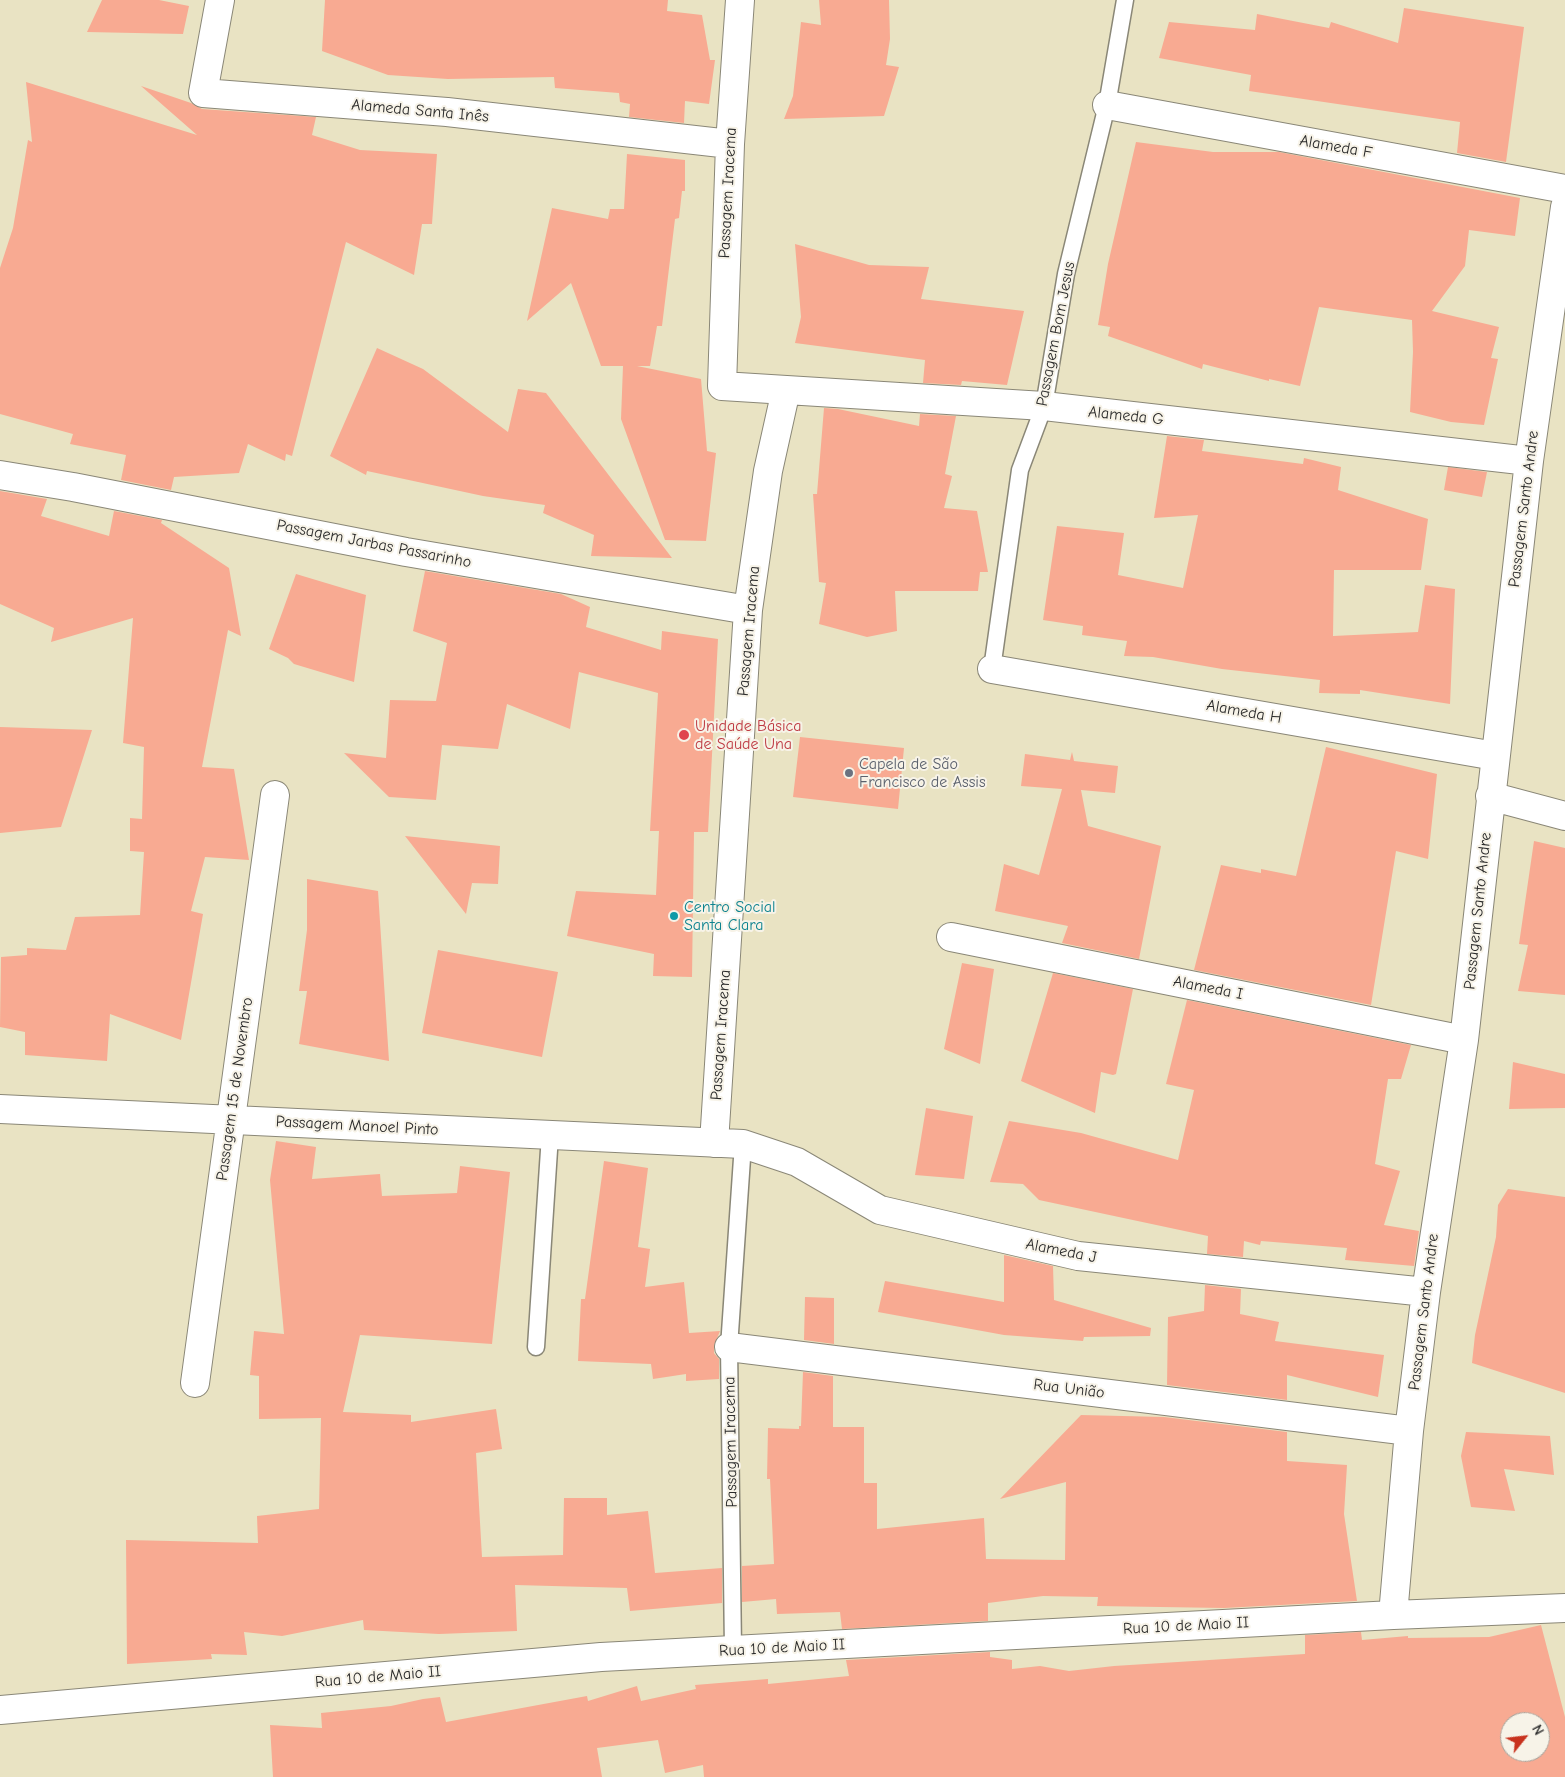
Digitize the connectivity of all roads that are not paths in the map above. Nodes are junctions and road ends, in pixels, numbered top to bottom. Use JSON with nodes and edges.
{"nodes":[{"id":1,"x":220,"y":0,"type":"edge"},
{"id":2,"x":740,"y":0,"type":"edge"},
{"id":3,"x":1125,"y":0,"type":"edge"},
{"id":4,"x":1107,"y":105,"type":"junction"},
{"id":5,"x":730,"y":144,"type":"junction"},
{"id":6,"x":1565,"y":188,"type":"edge"},
{"id":7,"x":1565,"y":207,"type":"edge"},
{"id":8,"x":722,"y":386,"type":"joint"},
{"id":9,"x":786,"y":390,"type":"junction"},
{"id":10,"x":1044,"y":406,"type":"junction"},
{"id":11,"x":1529,"y":461,"type":"junction"},
{"id":12,"x":0,"y":475,"type":"edge"},
{"id":13,"x":748,"y":610,"type":"junction"},
{"id":14,"x":992,"y":669,"type":"joint"},
{"id":15,"x":1495,"y":756,"type":"junction"},
{"id":16,"x":275,"y":795,"type":"dead end"},
{"id":17,"x":1490,"y":796,"type":"junction"},
{"id":18,"x":1565,"y":816,"type":"edge"},
{"id":19,"x":951,"y":937,"type":"dead end"},
{"id":20,"x":1464,"y":1040,"type":"junction"},
{"id":21,"x":0,"y":1109,"type":"edge"},
{"id":22,"x":231,"y":1120,"type":"junction"},
{"id":23,"x":550,"y":1135,"type":"junction"},
{"id":24,"x":714,"y":1143,"type":"junction"},
{"id":25,"x":743,"y":1144,"type":"junction"},
{"id":26,"x":1426,"y":1292,"type":"junction"},
{"id":27,"x":536,"y":1347,"type":"dead end"},
{"id":28,"x":729,"y":1347,"type":"junction"},
{"id":29,"x":195,"y":1383,"type":"dead end"},
{"id":30,"x":1409,"y":1431,"type":"junction"},
{"id":31,"x":1565,"y":1608,"type":"edge"},
{"id":32,"x":1394,"y":1615,"type":"junction"},
{"id":33,"x":734,"y":1650,"type":"junction"},
{"id":34,"x":0,"y":1710,"type":"edge"}],
"edges":[{"from":1,"to":5,"type":"street","name":"Alameda Santa Inês"},
{"from":2,"to":5,"type":"street","name":"Passagem Iracema"},
{"from":3,"to":4,"type":"lane","name":"Passagem Bom Jesus"},
{"from":4,"to":6,"type":"street","name":"Alameda F"},
{"from":4,"to":10,"type":"lane","name":"Passagem Bom Jesus"},
{"from":5,"to":8,"type":"street","name":"Passagem Iracema"},
{"from":7,"to":11,"type":"street","name":"Passagem Santo Andre"},
{"from":8,"to":9,"type":"street","name":"Alameda G"},
{"from":9,"to":10,"type":"street","name":"Alameda G"},
{"from":9,"to":13,"type":"street","name":"Passagem Iracema"},
{"from":10,"to":11,"type":"street","name":"Alameda G"},
{"from":10,"to":14,"type":"lane","name":"Passagem Bom Jesus"},
{"from":11,"to":15,"type":"street","name":"Passagem Santo Andre"},
{"from":12,"to":13,"type":"street","name":"Passagem Jarbas Passarinho"},
{"from":13,"to":24,"type":"street","name":"Passagem Iracema"},
{"from":14,"to":15,"type":"street","name":"Alameda H"},
{"from":15,"to":17,"type":"street","name":"Passagem Santo Andre"},
{"from":16,"to":22,"type":"street","name":"Passagem 15 de Novembro"},
{"from":17,"to":18,"type":"street"},
{"from":17,"to":20,"type":"street","name":"Passagem Santo Andre"},
{"from":19,"to":20,"type":"street","name":"Alameda I"},
{"from":20,"to":26,"type":"street","name":"Passagem Santo Andre"},
{"from":21,"to":22,"type":"street","name":"Passagem Manoel Pinto"},
{"from":22,"to":23,"type":"street","name":"Passagem Manoel Pinto"},
{"from":22,"to":29,"type":"street","name":"Passagem 15 de Novembro"},
{"from":23,"to":24,"type":"street","name":"Passagem Manoel Pinto"},
{"from":23,"to":27,"type":"lane"},
{"from":24,"to":25,"type":"street","name":"Alameda J"},
{"from":25,"to":26,"type":"street","name":"Alameda J"},
{"from":25,"to":28,"type":"lane","name":"Passagem Iracema"},
{"from":26,"to":30,"type":"street","name":"Passagem Santo Andre"},
{"from":28,"to":30,"type":"street","name":"Rua União"},
{"from":28,"to":33,"type":"lane","name":"Passagem Iracema"},
{"from":30,"to":32,"type":"street","name":"Passagem Santo Andre"},
{"from":31,"to":32,"type":"street","name":"Rua 10 de Maio II"},
{"from":32,"to":33,"type":"street","name":"Rua 10 de Maio II"},
{"from":33,"to":34,"type":"street","name":"Rua 10 de Maio II"}]}
